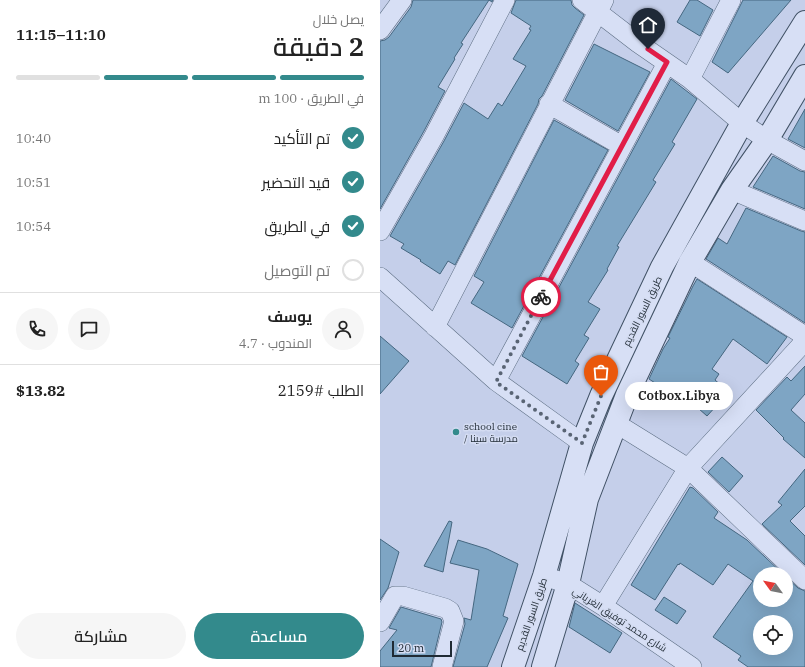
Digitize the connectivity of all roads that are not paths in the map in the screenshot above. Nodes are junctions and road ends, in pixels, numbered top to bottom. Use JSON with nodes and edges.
{"nodes":[{"id":1,"x":402,"y":0,"type":"edge"},
{"id":2,"x":505,"y":0,"type":"edge"},
{"id":3,"x":582,"y":0,"type":"edge"},
{"id":4,"x":731,"y":0,"type":"edge"},
{"id":5,"x":601,"y":6,"type":"edge"},
{"id":6,"x":805,"y":22,"type":"edge"},
{"id":7,"x":380,"y":30,"type":"edge"},
{"id":8,"x":667,"y":62,"type":"junction"},
{"id":9,"x":805,"y":76,"type":"edge"},
{"id":10,"x":690,"y":79,"type":"junction"},
{"id":11,"x":549,"y":104,"type":"junction"},
{"id":12,"x":742,"y":123,"type":"junction"},
{"id":13,"x":767,"y":140,"type":"junction"},
{"id":14,"x":622,"y":146,"type":"junction"},
{"id":15,"x":805,"y":161,"type":"edge"},
{"id":16,"x":732,"y":190,"type":"junction"},
{"id":17,"x":805,"y":221,"type":"edge"},
{"id":18,"x":380,"y":232,"type":"edge"},
{"id":19,"x":690,"y":262,"type":"junction"},
{"id":20,"x":380,"y":277,"type":"edge"},
{"id":21,"x":435,"y":328,"type":"junction"},
{"id":22,"x":805,"y":336,"type":"edge"},
{"id":23,"x":805,"y":341,"type":"edge"},
{"id":24,"x":496,"y":382,"type":"junction"},
{"id":25,"x":616,"y":424,"type":"junction"},
{"id":26,"x":582,"y":443,"type":"junction"},
{"id":27,"x":688,"y":468,"type":"junction"},
{"id":28,"x":544,"y":576,"type":"junction"},
{"id":29,"x":805,"y":580,"type":"edge"},
{"id":30,"x":568,"y":584,"type":"junction"},
{"id":31,"x":603,"y":606,"type":"junction"},
{"id":32,"x":380,"y":622,"type":"edge"},
{"id":33,"x":442,"y":667,"type":"edge"},
{"id":34,"x":513,"y":667,"type":"edge"},
{"id":35,"x":543,"y":667,"type":"edge"},
{"id":36,"x":692,"y":667,"type":"edge"}],
"edges":[{"from":1,"to":7,"type":"street"},
{"from":2,"to":18,"type":"street"},
{"from":3,"to":5,"type":"street"},
{"from":4,"to":10,"type":"street"},
{"from":5,"to":8,"type":"street"},
{"from":5,"to":11,"type":"street"},
{"from":6,"to":12,"type":"main road","name":"طريق السور القديم"},
{"from":8,"to":10,"type":"street"},
{"from":8,"to":14,"type":"street"},
{"from":9,"to":13,"type":"main road"},
{"from":10,"to":12,"type":"street"},
{"from":11,"to":14,"type":"street"},
{"from":11,"to":21,"type":"street"},
{"from":12,"to":13,"type":"street"},
{"from":12,"to":26,"type":"main road","name":"طريق السور القديم"},
{"from":13,"to":15,"type":"street"},
{"from":13,"to":16,"type":"main road"},
{"from":14,"to":24,"type":"street"},
{"from":16,"to":17,"type":"street"},
{"from":16,"to":19,"type":"main road"},
{"from":19,"to":22,"type":"street"},
{"from":19,"to":25,"type":"main road"},
{"from":20,"to":21,"type":"street"},
{"from":21,"to":24,"type":"street"},
{"from":23,"to":27,"type":"street"},
{"from":24,"to":26,"type":"street"},
{"from":25,"to":27,"type":"street"},
{"from":25,"to":30,"type":"main road"},
{"from":26,"to":28,"type":"main road","name":"طريق السور القديم"},
{"from":27,"to":29,"type":"street"},
{"from":27,"to":31,"type":"street"},
{"from":28,"to":30,"type":"street","name":"شارع محمد توفيق الغرياني"},
{"from":28,"to":34,"type":"main road","name":"طريق السور القديم"},
{"from":30,"to":31,"type":"street","name":"شارع محمد توفيق الغرياني"},
{"from":30,"to":35,"type":"main road"},
{"from":31,"to":36,"type":"street","name":"شارع محمد توفيق الغرياني"},
{"from":32,"to":33,"type":"street"}]}
